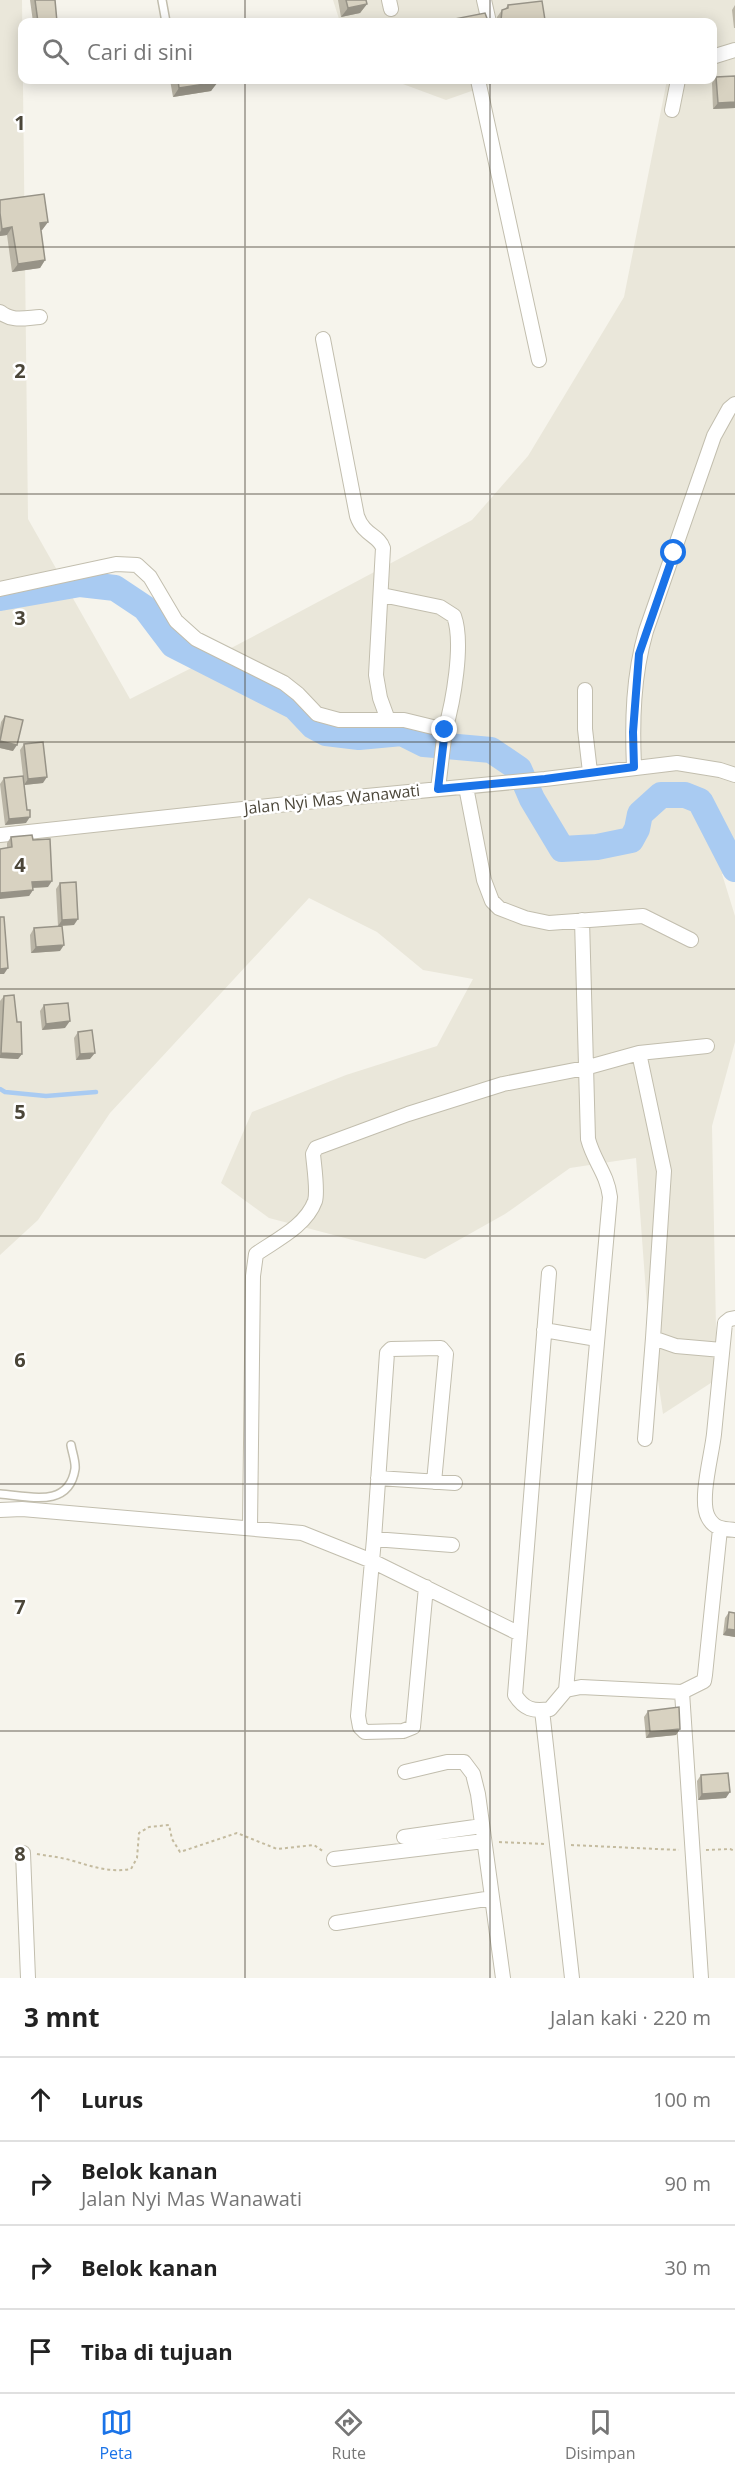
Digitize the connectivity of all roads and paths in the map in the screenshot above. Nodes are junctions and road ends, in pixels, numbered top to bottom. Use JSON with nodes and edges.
{"nodes":[{"id":1,"x":162,"y":0,"type":"edge"},
{"id":2,"x":484,"y":0,"type":"edge"},
{"id":3,"x":165,"y":18,"type":"edge"},
{"id":4,"x":488,"y":18,"type":"edge"},
{"id":5,"x":735,"y":50,"type":"edge"},
{"id":6,"x":717,"y":55,"type":"edge"},
{"id":7,"x":479,"y":84,"type":"edge"},
{"id":8,"x":677,"y":84,"type":"edge"},
{"id":9,"x":672,"y":110,"type":"dead end"},
{"id":10,"x":0,"y":312,"type":"edge"},
{"id":11,"x":40,"y":316,"type":"dead end"},
{"id":12,"x":323,"y":339,"type":"dead end"},
{"id":13,"x":539,"y":360,"type":"dead end"},
{"id":14,"x":735,"y":404,"type":"edge"},
{"id":15,"x":0,"y":589,"type":"edge"},
{"id":16,"x":382,"y":595,"type":"junction"},
{"id":17,"x":585,"y":690,"type":"dead end"},
{"id":18,"x":388,"y":720,"type":"junction"},
{"id":19,"x":445,"y":733,"type":"junction"},
{"id":20,"x":634,"y":767,"type":"junction"},
{"id":21,"x":590,"y":772,"type":"junction"},
{"id":22,"x":735,"y":775,"type":"edge"},
{"id":23,"x":466,"y":787,"type":"junction"},
{"id":24,"x":438,"y":789,"type":"junction"},
{"id":25,"x":0,"y":835,"type":"edge"},
{"id":26,"x":582,"y":920,"type":"junction"},
{"id":27,"x":692,"y":940,"type":"dead end"},
{"id":28,"x":707,"y":1046,"type":"dead end"},
{"id":29,"x":639,"y":1053,"type":"junction"},
{"id":30,"x":585,"y":1068,"type":"junction"},
{"id":31,"x":549,"y":1273,"type":"dead end"},
{"id":32,"x":735,"y":1318,"type":"edge"},
{"id":33,"x":544,"y":1330,"type":"junction"},
{"id":34,"x":653,"y":1338,"type":"junction"},
{"id":35,"x":597,"y":1339,"type":"junction"},
{"id":36,"x":722,"y":1350,"type":"junction"},
{"id":37,"x":645,"y":1439,"type":"dead end"},
{"id":38,"x":71,"y":1445,"type":"dead end"},
{"id":39,"x":378,"y":1478,"type":"junction"},
{"id":40,"x":434,"y":1482,"type":"junction"},
{"id":41,"x":454,"y":1483,"type":"dead end"},
{"id":42,"x":0,"y":1494,"type":"edge"},
{"id":43,"x":0,"y":1510,"type":"edge"},
{"id":44,"x":250,"y":1528,"type":"junction"},
{"id":45,"x":720,"y":1529,"type":"junction"},
{"id":46,"x":735,"y":1530,"type":"edge"},
{"id":47,"x":374,"y":1539,"type":"junction"},
{"id":48,"x":452,"y":1545,"type":"dead end"},
{"id":49,"x":372,"y":1561,"type":"junction"},
{"id":50,"x":426,"y":1587,"type":"junction"},
{"id":51,"x":520,"y":1634,"type":"junction"},
{"id":52,"x":566,"y":1690,"type":"junction"},
{"id":53,"x":682,"y":1692,"type":"junction"},
{"id":54,"x":542,"y":1710,"type":"junction"},
{"id":55,"x":405,"y":1772,"type":"dead end"},
{"id":56,"x":482,"y":1826,"type":"junction"},
{"id":57,"x":404,"y":1837,"type":"dead end"},
{"id":58,"x":484,"y":1841,"type":"junction"},
{"id":59,"x":556,"y":1844,"type":"junction"},
{"id":60,"x":693,"y":1850,"type":"junction"},
{"id":61,"x":735,"y":1851,"type":"edge"},
{"id":62,"x":23,"y":1853,"type":"joint"},
{"id":63,"x":334,"y":1859,"type":"joint"},
{"id":64,"x":492,"y":1898,"type":"junction"},
{"id":65,"x":336,"y":1923,"type":"dead end"},
{"id":66,"x":28,"y":1978,"type":"edge"},
{"id":67,"x":503,"y":1978,"type":"edge"},
{"id":68,"x":572,"y":1978,"type":"edge"},
{"id":69,"x":701,"y":1978,"type":"edge"}],
"edges":[{"from":1,"to":3,"type":"lane"},
{"from":2,"to":4,"type":"street"},
{"from":5,"to":6,"type":"street"},
{"from":7,"to":13,"type":"street"},
{"from":8,"to":9,"type":"street"},
{"from":10,"to":11,"type":"street"},
{"from":12,"to":16,"type":"street"},
{"from":14,"to":20,"type":"street"},
{"from":15,"to":18,"type":"street"},
{"from":16,"to":18,"type":"street"},
{"from":16,"to":19,"type":"street"},
{"from":17,"to":21,"type":"street"},
{"from":18,"to":19,"type":"street"},
{"from":19,"to":24,"type":"street"},
{"from":20,"to":21,"type":"street","name":"Jalan Nyi Mas Wanawati"},
{"from":20,"to":22,"type":"street","name":"Jalan Nyi Mas Wanawati"},
{"from":21,"to":23,"type":"street","name":"Jalan Nyi Mas Wanawati"},
{"from":23,"to":24,"type":"street","name":"Jalan Nyi Mas Wanawati"},
{"from":23,"to":26,"type":"street"},
{"from":24,"to":25,"type":"street","name":"Jalan Nyi Mas Wanawati"},
{"from":26,"to":27,"type":"street"},
{"from":26,"to":30,"type":"street"},
{"from":28,"to":29,"type":"street"},
{"from":29,"to":30,"type":"street"},
{"from":29,"to":34,"type":"street"},
{"from":30,"to":35,"type":"street"},
{"from":30,"to":44,"type":"street"},
{"from":31,"to":33,"type":"street"},
{"from":32,"to":36,"type":"street"},
{"from":33,"to":35,"type":"street"},
{"from":33,"to":51,"type":"street"},
{"from":34,"to":36,"type":"street"},
{"from":34,"to":37,"type":"street"},
{"from":35,"to":52,"type":"street"},
{"from":36,"to":45,"type":"street"},
{"from":38,"to":42,"type":"lane"},
{"from":39,"to":40,"type":"street"},
{"from":39,"to":40,"type":"street"},
{"from":39,"to":47,"type":"street"},
{"from":40,"to":41,"type":"street"},
{"from":43,"to":44,"type":"street"},
{"from":44,"to":49,"type":"street"},
{"from":45,"to":46,"type":"street"},
{"from":45,"to":53,"type":"street"},
{"from":47,"to":48,"type":"street"},
{"from":47,"to":49,"type":"street"},
{"from":49,"to":50,"type":"street"},
{"from":49,"to":50,"type":"street"},
{"from":50,"to":51,"type":"street"},
{"from":51,"to":54,"type":"street"},
{"from":52,"to":53,"type":"street"},
{"from":52,"to":54,"type":"street"},
{"from":53,"to":60,"type":"street"},
{"from":54,"to":59,"type":"street"},
{"from":55,"to":56,"type":"street"},
{"from":56,"to":57,"type":"street"},
{"from":56,"to":58,"type":"street"},
{"from":58,"to":59,"type":"path"},
{"from":58,"to":63,"type":"street"},
{"from":58,"to":64,"type":"street"},
{"from":59,"to":60,"type":"path"},
{"from":59,"to":68,"type":"street"},
{"from":60,"to":61,"type":"path"},
{"from":60,"to":69,"type":"street"},
{"from":62,"to":63,"type":"path"},
{"from":62,"to":66,"type":"street"},
{"from":64,"to":65,"type":"street"},
{"from":64,"to":67,"type":"street"}]}
